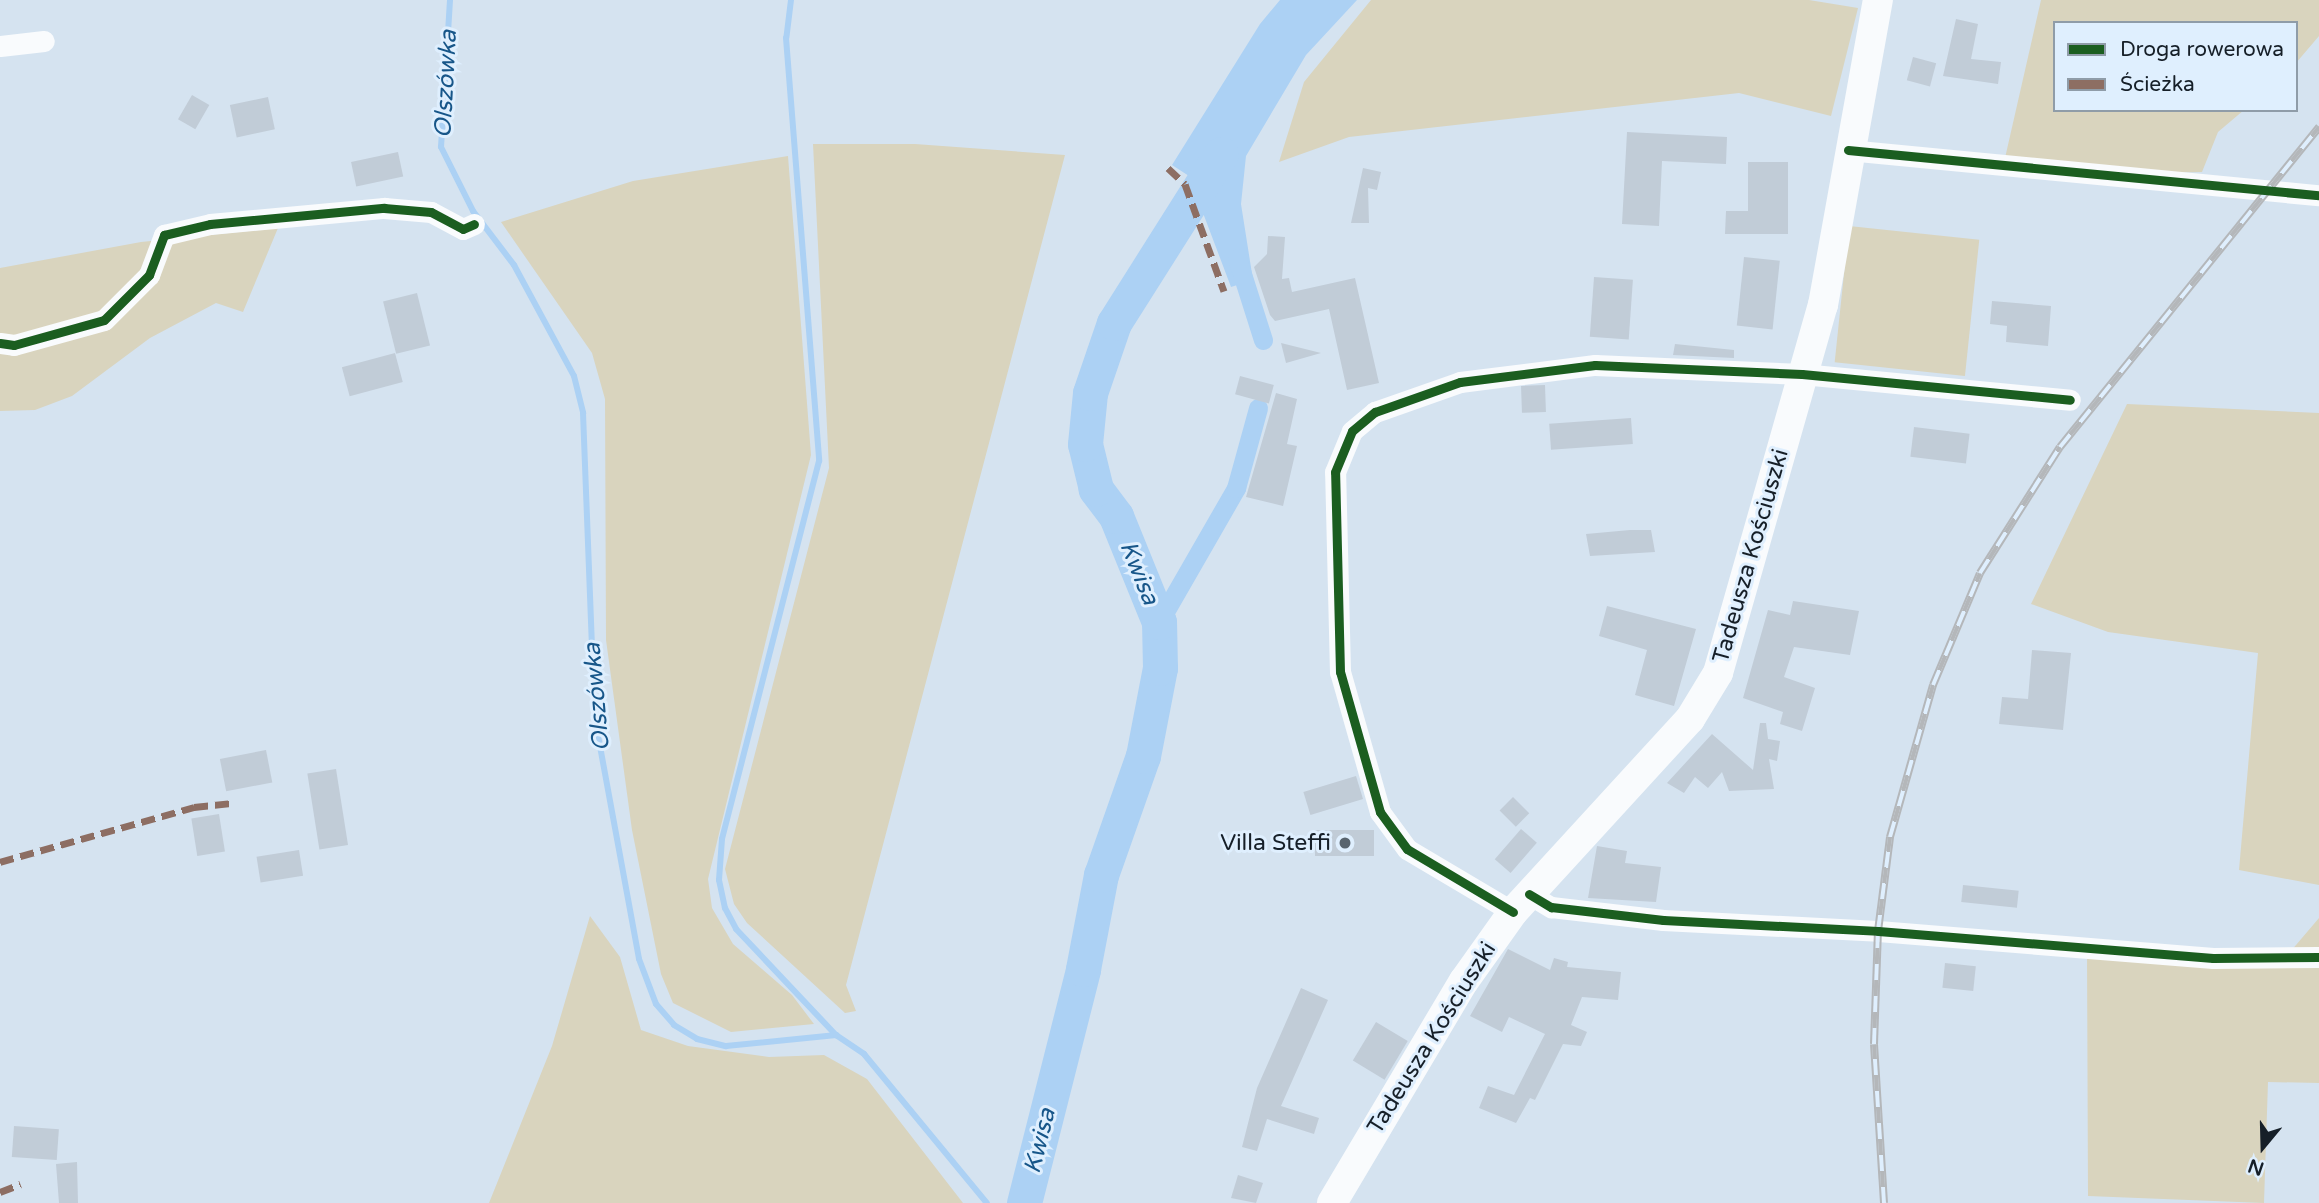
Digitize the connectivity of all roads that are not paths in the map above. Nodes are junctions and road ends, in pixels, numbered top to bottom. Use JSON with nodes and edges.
{"nodes":[{"id":1,"x":1878,"y":0,"type":"edge"},
{"id":2,"x":44,"y":41,"type":"dead end"},
{"id":3,"x":0,"y":46,"type":"edge"},
{"id":4,"x":1848,"y":150,"type":"junction"},
{"id":5,"x":2319,"y":194,"type":"edge"},
{"id":6,"x":474,"y":223,"type":"dead end"},
{"id":7,"x":0,"y":343,"type":"edge"},
{"id":8,"x":1802,"y":374,"type":"junction"},
{"id":9,"x":2070,"y":400,"type":"dead end"},
{"id":10,"x":1521,"y":903,"type":"junction"},
{"id":11,"x":2319,"y":957,"type":"edge"},
{"id":12,"x":1332,"y":1203,"type":"edge"}],
"edges":[{"from":1,"to":4,"type":"main road","name":"Tadeusza Kościuszki"},
{"from":2,"to":3,"type":"street"},
{"from":4,"to":5,"type":"street"},
{"from":4,"to":8,"type":"main road","name":"Tadeusza Kościuszki"},
{"from":6,"to":7,"type":"street"},
{"from":8,"to":9,"type":"street"},
{"from":8,"to":10,"type":"main road","name":"Tadeusza Kościuszki"},
{"from":8,"to":10,"type":"street"},
{"from":10,"to":11,"type":"street"},
{"from":10,"to":12,"type":"main road","name":"Tadeusza Kościuszki"}]}
